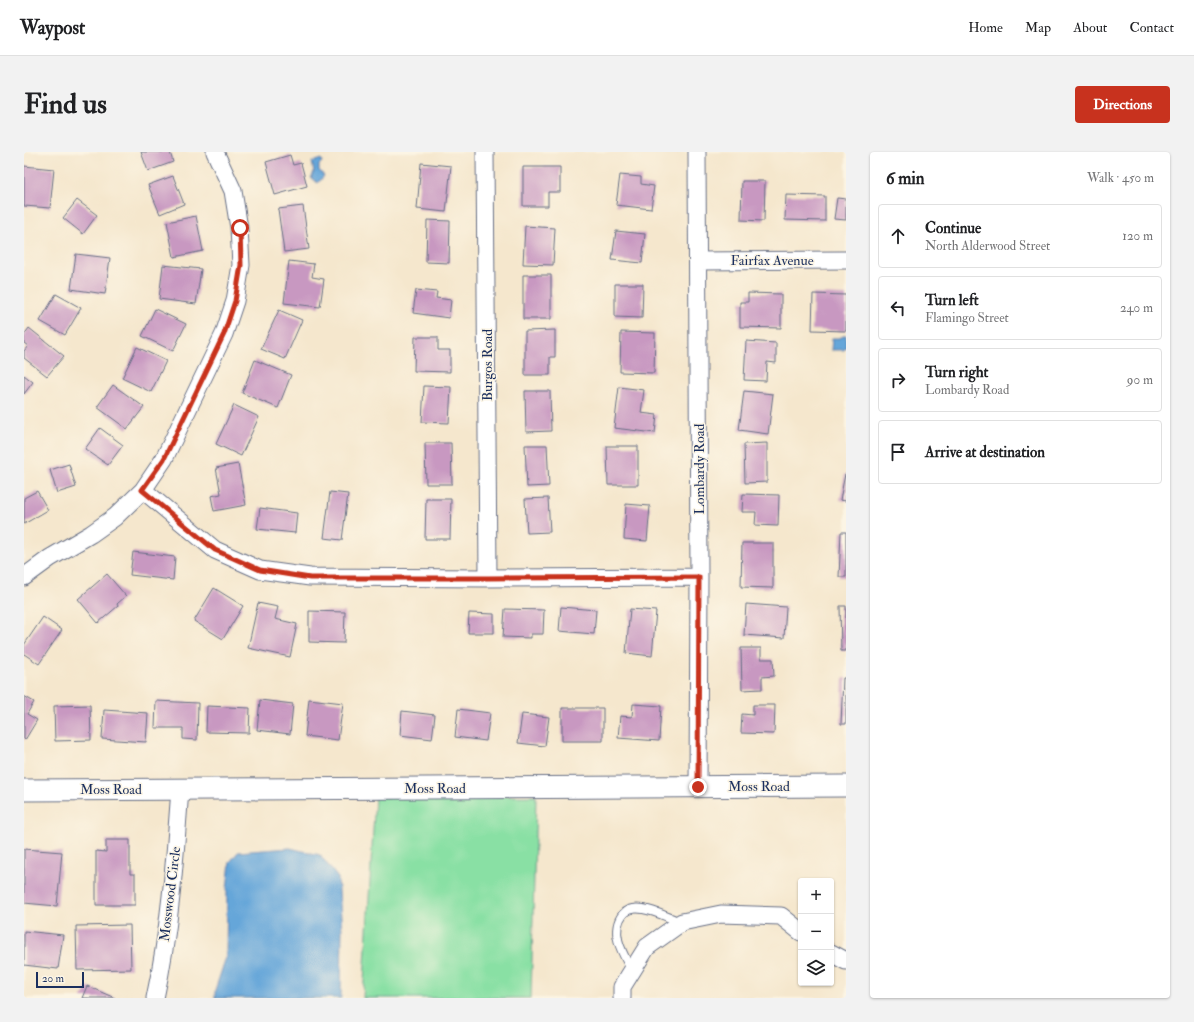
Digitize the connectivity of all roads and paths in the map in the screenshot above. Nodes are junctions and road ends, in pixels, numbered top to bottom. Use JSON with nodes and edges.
{"nodes":[{"id":1,"x":214,"y":152,"type":"edge"},
{"id":2,"x":485,"y":152,"type":"edge"},
{"id":3,"x":697,"y":152,"type":"edge"},
{"id":4,"x":846,"y":260,"type":"edge"},
{"id":5,"x":698,"y":261,"type":"junction"},
{"id":6,"x":142,"y":490,"type":"junction"},
{"id":7,"x":24,"y":577,"type":"edge"},
{"id":8,"x":699,"y":577,"type":"junction"},
{"id":9,"x":488,"y":578,"type":"junction"},
{"id":10,"x":846,"y":786,"type":"edge"},
{"id":11,"x":698,"y":787,"type":"junction"},
{"id":12,"x":180,"y":789,"type":"junction"},
{"id":13,"x":24,"y":790,"type":"edge"},
{"id":14,"x":682,"y":922,"type":"junction"},
{"id":15,"x":798,"y":930,"type":"edge"},
{"id":16,"x":834,"y":955,"type":"edge"},
{"id":17,"x":846,"y":961,"type":"edge"},
{"id":18,"x":632,"y":971,"type":"junction"},
{"id":19,"x":155,"y":998,"type":"edge"},
{"id":20,"x":622,"y":998,"type":"edge"}],
"edges":[{"from":1,"to":6,"type":"street"},
{"from":2,"to":9,"type":"street","name":"Burgos Road"},
{"from":3,"to":5,"type":"street","name":"Lombardy Road"},
{"from":4,"to":5,"type":"street","name":"Fairfax Avenue"},
{"from":5,"to":8,"type":"street","name":"Lombardy Road"},
{"from":6,"to":7,"type":"street"},
{"from":6,"to":9,"type":"street"},
{"from":8,"to":9,"type":"street"},
{"from":8,"to":11,"type":"street","name":"Lombardy Road"},
{"from":10,"to":11,"type":"street","name":"Moss Road"},
{"from":11,"to":12,"type":"street","name":"Moss Road"},
{"from":12,"to":13,"type":"street","name":"Moss Road"},
{"from":12,"to":19,"type":"street","name":"Mosswood Circle"},
{"from":14,"to":15,"type":"street"},
{"from":14,"to":18,"type":"street"},
{"from":14,"to":18,"type":"lane"},
{"from":16,"to":17,"type":"street"},
{"from":18,"to":20,"type":"street"}]}
